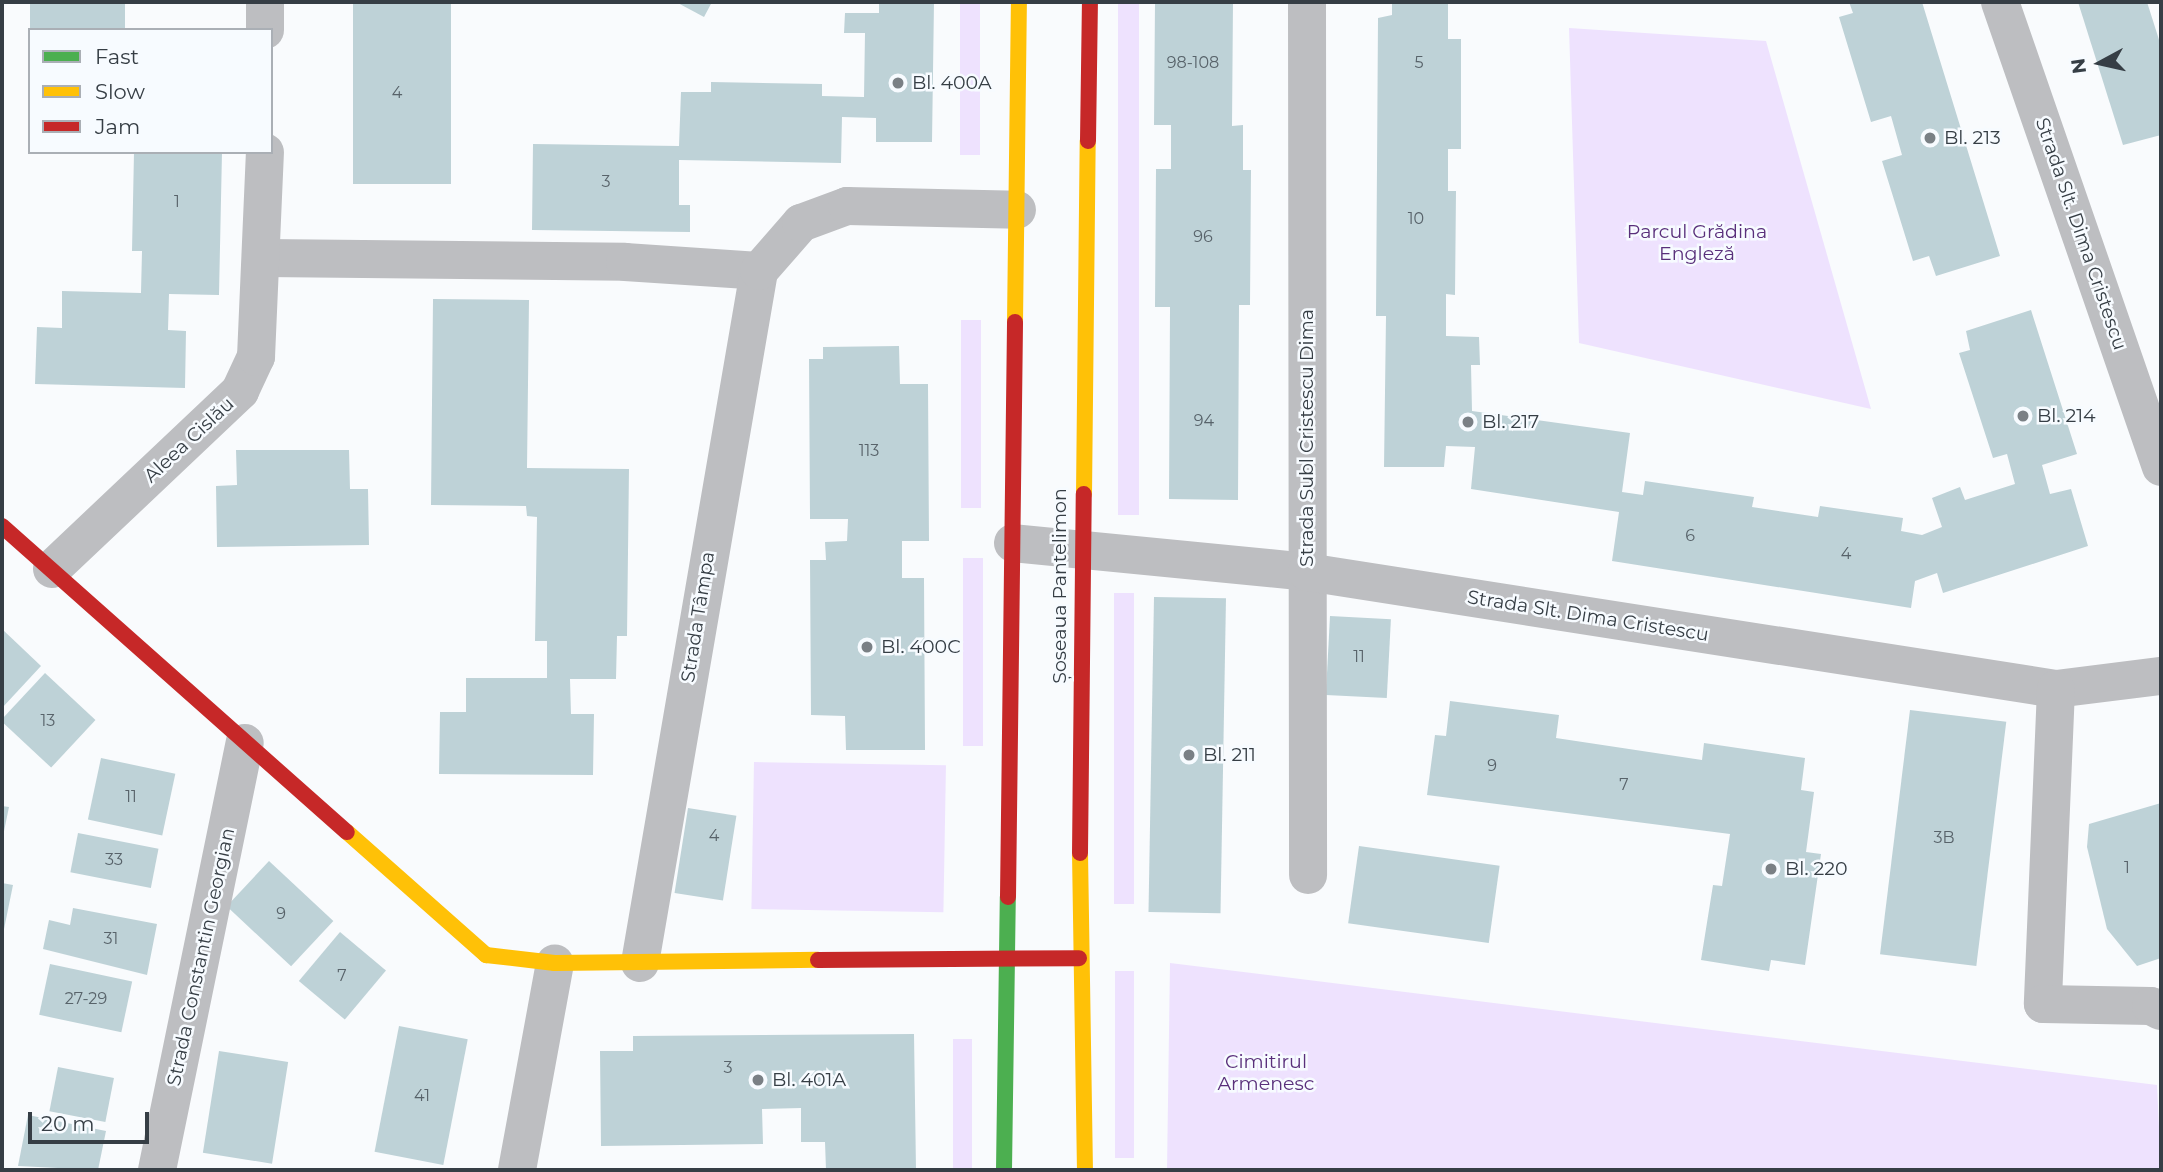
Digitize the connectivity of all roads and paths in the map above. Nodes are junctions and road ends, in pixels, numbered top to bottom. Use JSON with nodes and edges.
{"nodes":[{"id":1,"x":265,"y":2,"type":"edge"},
{"id":2,"x":1019,"y":2,"type":"edge"},
{"id":3,"x":1090,"y":2,"type":"edge"},
{"id":4,"x":1307,"y":2,"type":"edge"},
{"id":5,"x":2000,"y":2,"type":"edge"},
{"id":6,"x":265,"y":28,"type":"edge"},
{"id":7,"x":265,"y":154,"type":"edge"},
{"id":8,"x":1017,"y":209,"type":"junction"},
{"id":9,"x":265,"y":258,"type":"junction"},
{"id":10,"x":759,"y":271,"type":"junction"},
{"id":11,"x":2161,"y":467,"type":"edge"},
{"id":12,"x":2,"y":526,"type":"edge"},
{"id":13,"x":1013,"y":543,"type":"junction"},
{"id":14,"x":1081,"y":546,"type":"junction"},
{"id":15,"x":52,"y":569,"type":"junction"},
{"id":16,"x":1307,"y":572,"type":"junction"},
{"id":17,"x":2161,"y":676,"type":"edge"},
{"id":18,"x":2056,"y":689,"type":"junction"},
{"id":19,"x":245,"y":743,"type":"junction"},
{"id":20,"x":1308,"y":875,"type":"dead end"},
{"id":21,"x":1007,"y":958,"type":"junction"},
{"id":22,"x":1079,"y":958,"type":"junction"},
{"id":23,"x":555,"y":963,"type":"junction"},
{"id":24,"x":640,"y":963,"type":"junction"},
{"id":25,"x":2161,"y":1011,"type":"edge"},
{"id":26,"x":157,"y":1170,"type":"edge"},
{"id":27,"x":517,"y":1170,"type":"edge"},
{"id":28,"x":1004,"y":1170,"type":"edge"},
{"id":29,"x":1085,"y":1170,"type":"edge"}],
"edges":[{"from":1,"to":6,"type":"street"},
{"from":2,"to":8,"type":"main road"},
{"from":3,"to":14,"type":"main road","name":"Șoseaua Pantelimon"},
{"from":4,"to":16,"type":"street","name":"Strada Subl Cristescu Dima"},
{"from":5,"to":11,"type":"street","name":"Strada Slt. Dima Cristescu"},
{"from":7,"to":9,"type":"street","name":"Aleea Cislău"},
{"from":8,"to":10,"type":"street"},
{"from":8,"to":13,"type":"main road"},
{"from":9,"to":10,"type":"street"},
{"from":9,"to":15,"type":"street","name":"Aleea Cislău"},
{"from":10,"to":24,"type":"street","name":"Strada Tâmpa"},
{"from":12,"to":15,"type":"main road"},
{"from":13,"to":14,"type":"street","name":"Strada Slt. Dima Cristescu"},
{"from":13,"to":21,"type":"main road"},
{"from":14,"to":16,"type":"street","name":"Strada Slt. Dima Cristescu"},
{"from":14,"to":22,"type":"main road","name":"Șoseaua Pantelimon"},
{"from":15,"to":19,"type":"main road"},
{"from":16,"to":18,"type":"street","name":"Strada Slt. Dima Cristescu"},
{"from":16,"to":20,"type":"street","name":"Strada Subl Cristescu Dima"},
{"from":17,"to":18,"type":"street","name":"Strada Slt. Dima Cristescu"},
{"from":18,"to":25,"type":"street"},
{"from":19,"to":23,"type":"main road"},
{"from":19,"to":26,"type":"street","name":"Strada Constantin Georgian"},
{"from":21,"to":22,"type":"main road"},
{"from":21,"to":24,"type":"main road"},
{"from":21,"to":28,"type":"main road"},
{"from":22,"to":29,"type":"main road","name":"Șoseaua Pantelimon"},
{"from":23,"to":24,"type":"main road"},
{"from":23,"to":27,"type":"street"}]}
